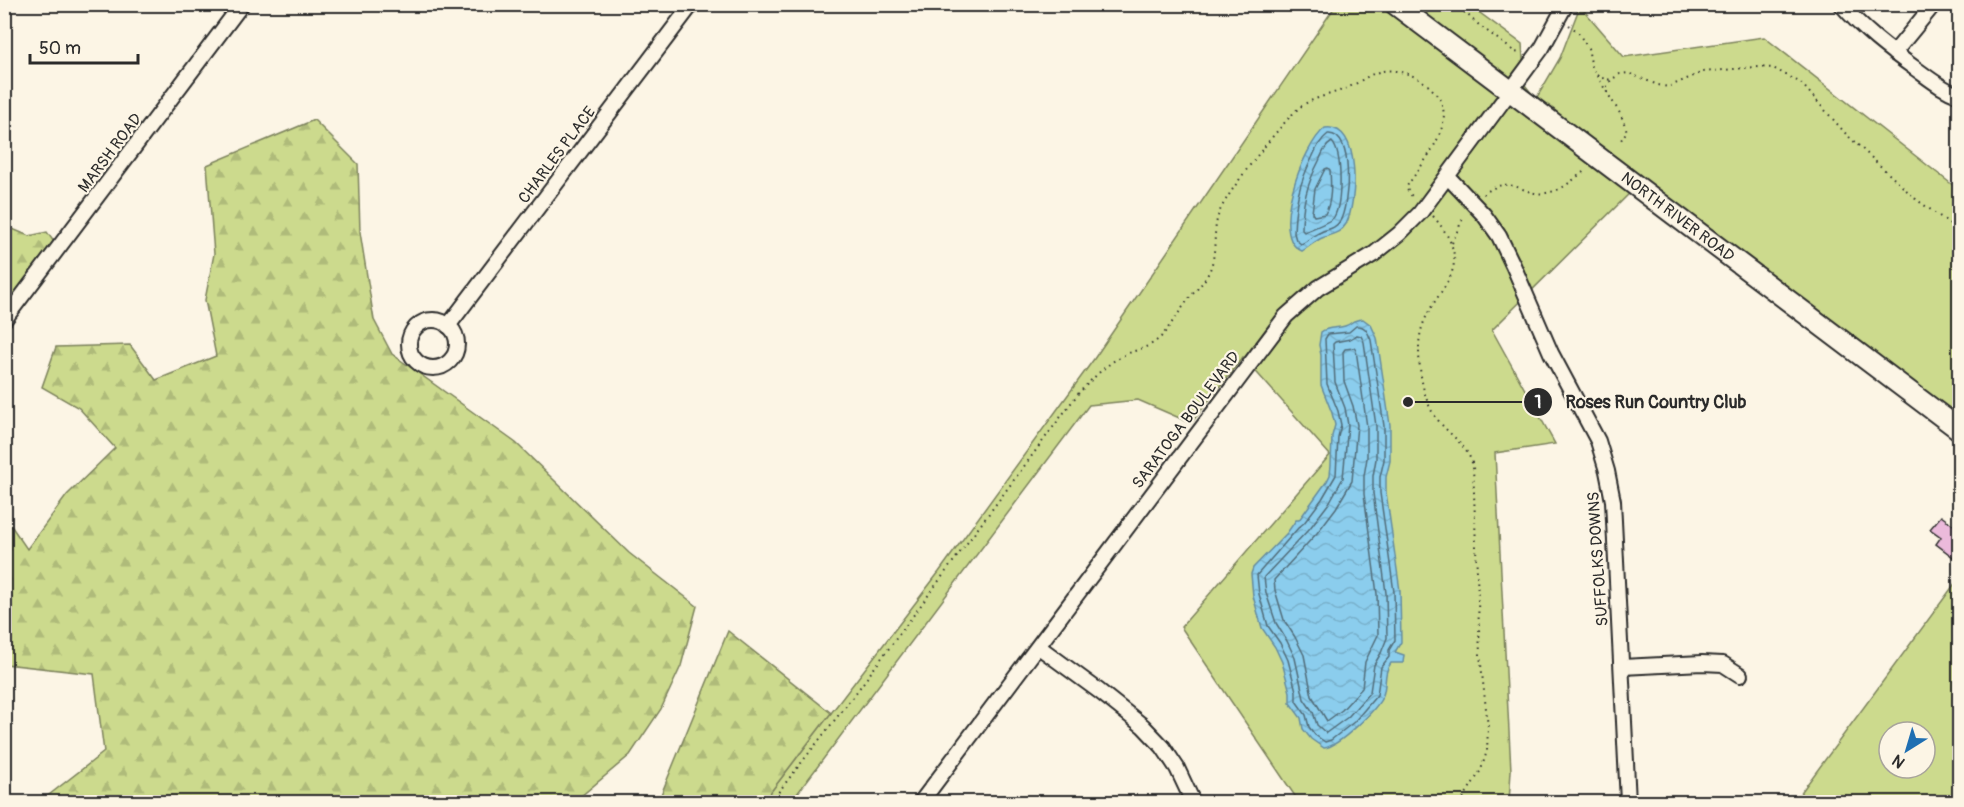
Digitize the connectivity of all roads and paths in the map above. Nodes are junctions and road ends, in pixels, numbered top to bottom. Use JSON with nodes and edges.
{"nodes":[{"id":1,"x":242,"y":4,"type":"edge"},
{"id":2,"x":693,"y":4,"type":"edge"},
{"id":3,"x":1395,"y":4,"type":"edge"},
{"id":4,"x":1455,"y":4,"type":"edge"},
{"id":5,"x":1841,"y":4,"type":"edge"},
{"id":6,"x":1934,"y":4,"type":"edge"},
{"id":7,"x":1563,"y":11,"type":"edge"},
{"id":8,"x":1894,"y":54,"type":"junction"},
{"id":9,"x":1535,"y":57,"type":"junction"},
{"id":10,"x":1595,"y":73,"type":"junction"},
{"id":11,"x":1611,"y":80,"type":"junction"},
{"id":12,"x":1510,"y":91,"type":"junction"},
{"id":13,"x":1608,"y":93,"type":"junction"},
{"id":14,"x":1959,"y":96,"type":"edge"},
{"id":15,"x":1621,"y":140,"type":"dead end"},
{"id":16,"x":1586,"y":170,"type":"dead end"},
{"id":17,"x":1448,"y":177,"type":"junction"},
{"id":18,"x":1471,"y":201,"type":"junction"},
{"id":19,"x":1425,"y":207,"type":"junction"},
{"id":20,"x":1959,"y":231,"type":"edge"},
{"id":21,"x":1452,"y":243,"type":"junction"},
{"id":22,"x":4,"y":320,"type":"edge"},
{"id":23,"x":448,"y":326,"type":"dead end"},
{"id":24,"x":1959,"y":430,"type":"edge"},
{"id":25,"x":1039,"y":647,"type":"junction"},
{"id":26,"x":1622,"y":667,"type":"junction"},
{"id":27,"x":1740,"y":675,"type":"dead end"},
{"id":28,"x":772,"y":802,"type":"edge"},
{"id":29,"x":921,"y":802,"type":"edge"},
{"id":30,"x":1193,"y":802,"type":"edge"},
{"id":31,"x":1461,"y":802,"type":"edge"},
{"id":32,"x":1628,"y":802,"type":"edge"}],
"edges":[{"from":1,"to":22,"type":"street","name":"MARSH ROAD"},
{"from":2,"to":23,"type":"street","name":"CHARLES PLACE"},
{"from":3,"to":12,"type":"street","name":"NORTH RIVER ROAD"},
{"from":4,"to":9,"type":"path"},
{"from":5,"to":8,"type":"street"},
{"from":6,"to":8,"type":"street"},
{"from":7,"to":9,"type":"street","name":"SARATOGA BOULEVARD"},
{"from":7,"to":10,"type":"path"},
{"from":8,"to":14,"type":"street"},
{"from":9,"to":12,"type":"street","name":"SARATOGA BOULEVARD"},
{"from":10,"to":11,"type":"path"},
{"from":10,"to":13,"type":"path"},
{"from":11,"to":13,"type":"path"},
{"from":11,"to":20,"type":"path"},
{"from":12,"to":17,"type":"street","name":"SARATOGA BOULEVARD"},
{"from":12,"to":24,"type":"street","name":"NORTH RIVER ROAD"},
{"from":13,"to":15,"type":"path"},
{"from":16,"to":18,"type":"path"},
{"from":17,"to":18,"type":"street","name":"SUFFOLKS DOWNS"},
{"from":17,"to":19,"type":"street","name":"SARATOGA BOULEVARD"},
{"from":18,"to":21,"type":"path"},
{"from":18,"to":26,"type":"street","name":"SUFFOLKS DOWNS"},
{"from":19,"to":21,"type":"path"},
{"from":19,"to":25,"type":"street","name":"SARATOGA BOULEVARD"},
{"from":19,"to":28,"type":"path"},
{"from":21,"to":31,"type":"path"},
{"from":25,"to":29,"type":"street","name":"SARATOGA BOULEVARD"},
{"from":25,"to":30,"type":"street"},
{"from":26,"to":27,"type":"street"},
{"from":26,"to":32,"type":"street","name":"SUFFOLKS DOWNS"}]}
